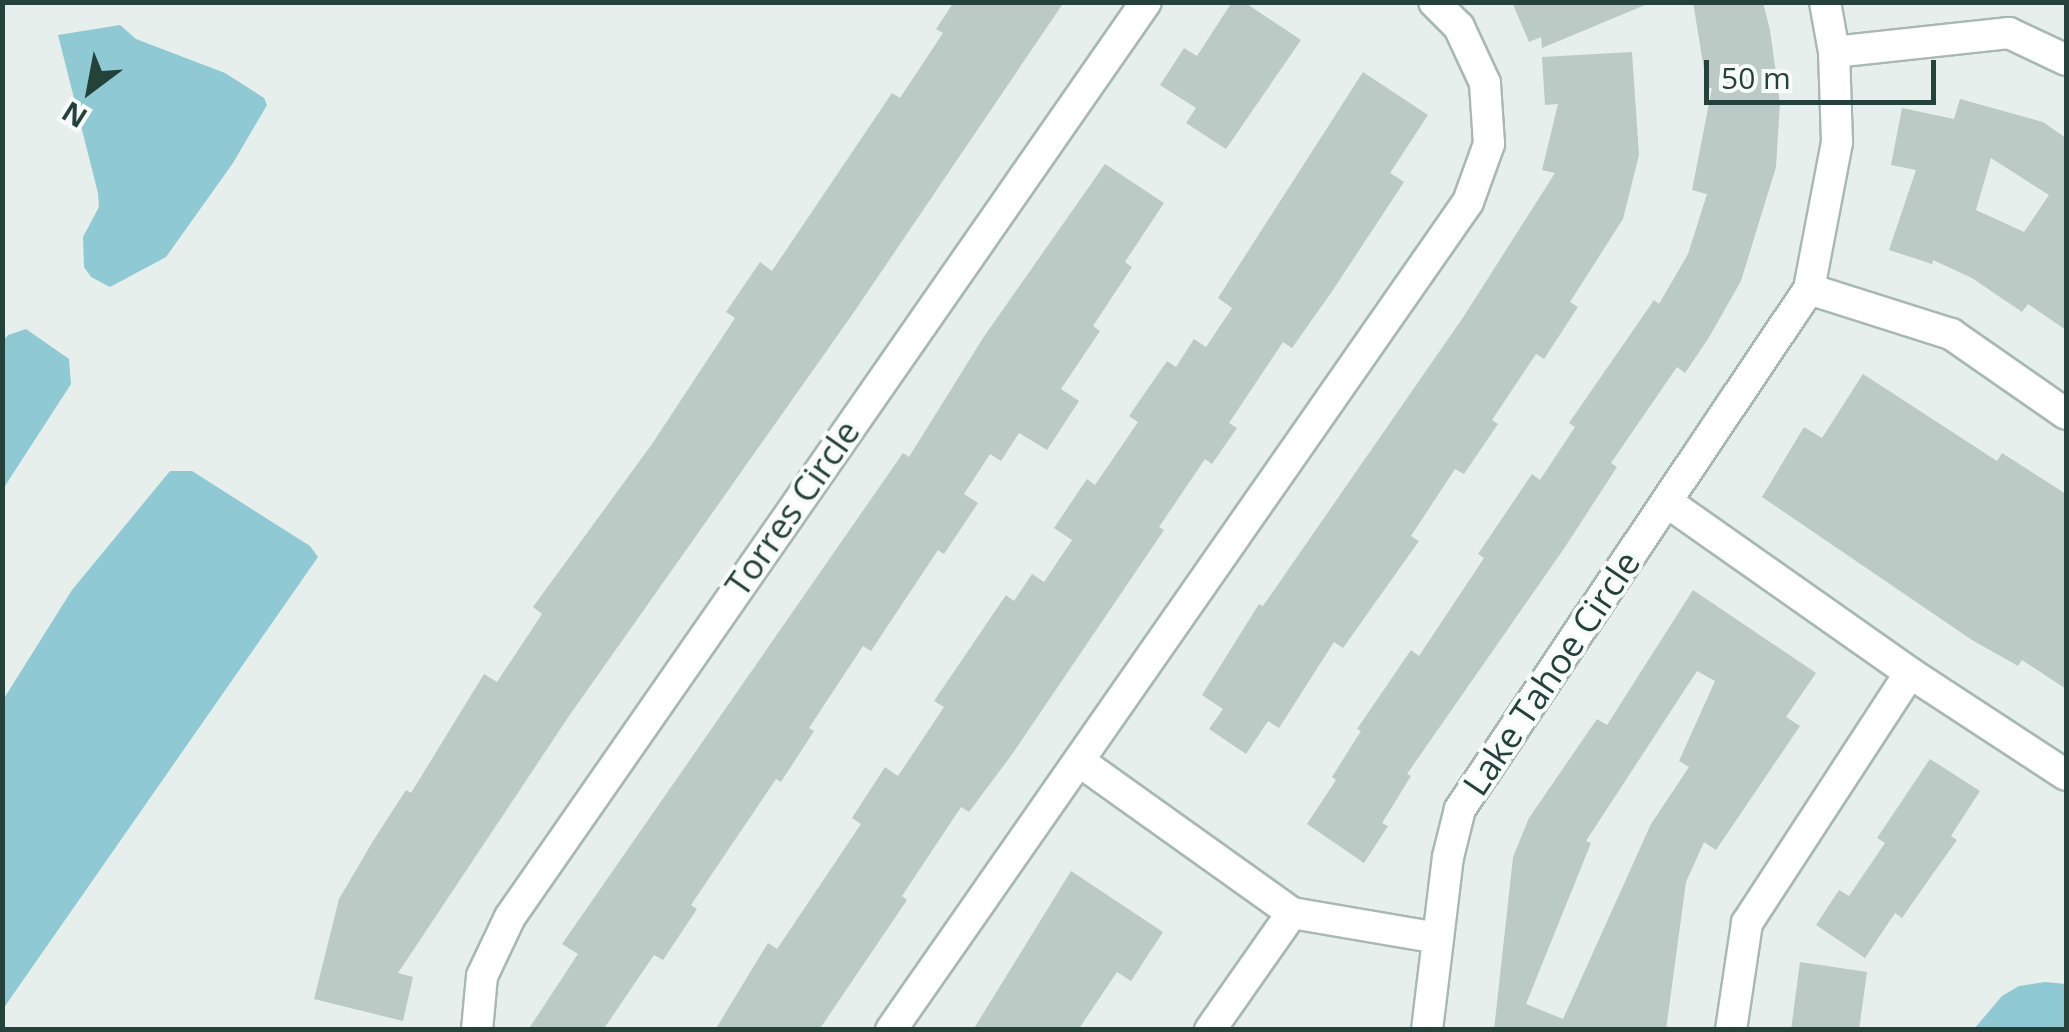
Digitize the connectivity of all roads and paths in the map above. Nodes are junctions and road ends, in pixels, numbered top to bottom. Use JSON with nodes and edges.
{"nodes":[{"id":1,"x":1146,"y":2,"type":"edge"},
{"id":2,"x":1434,"y":2,"type":"edge"},
{"id":3,"x":1825,"y":2,"type":"edge"},
{"id":4,"x":1834,"y":52,"type":"junction"},
{"id":5,"x":2066,"y":60,"type":"edge"},
{"id":6,"x":1809,"y":288,"type":"junction"},
{"id":7,"x":2066,"y":414,"type":"edge"},
{"id":8,"x":1668,"y":502,"type":"junction"},
{"id":9,"x":1910,"y":673,"type":"junction"},
{"id":10,"x":1079,"y":761,"type":"junction"},
{"id":11,"x":2066,"y":775,"type":"edge"},
{"id":12,"x":1292,"y":913,"type":"junction"},
{"id":13,"x":1438,"y":938,"type":"junction"},
{"id":14,"x":478,"y":1030,"type":"edge"},
{"id":15,"x":890,"y":1030,"type":"edge"},
{"id":16,"x":1210,"y":1030,"type":"edge"},
{"id":17,"x":1428,"y":1030,"type":"edge"},
{"id":18,"x":1731,"y":1030,"type":"edge"}],
"edges":[{"from":1,"to":14,"type":"street","name":"Torres Circle"},
{"from":2,"to":10,"type":"street"},
{"from":3,"to":4,"type":"street","name":"Lake Tahoe Circle"},
{"from":4,"to":5,"type":"street"},
{"from":4,"to":6,"type":"street","name":"Lake Tahoe Circle"},
{"from":6,"to":7,"type":"street"},
{"from":6,"to":8,"type":"street","name":"Lake Tahoe Circle"},
{"from":8,"to":9,"type":"street"},
{"from":8,"to":13,"type":"street","name":"Lake Tahoe Circle"},
{"from":9,"to":11,"type":"street"},
{"from":9,"to":18,"type":"street"},
{"from":10,"to":12,"type":"street"},
{"from":10,"to":15,"type":"street"},
{"from":12,"to":13,"type":"street"},
{"from":12,"to":16,"type":"street"},
{"from":13,"to":17,"type":"street","name":"Lake Tahoe Circle"}]}
